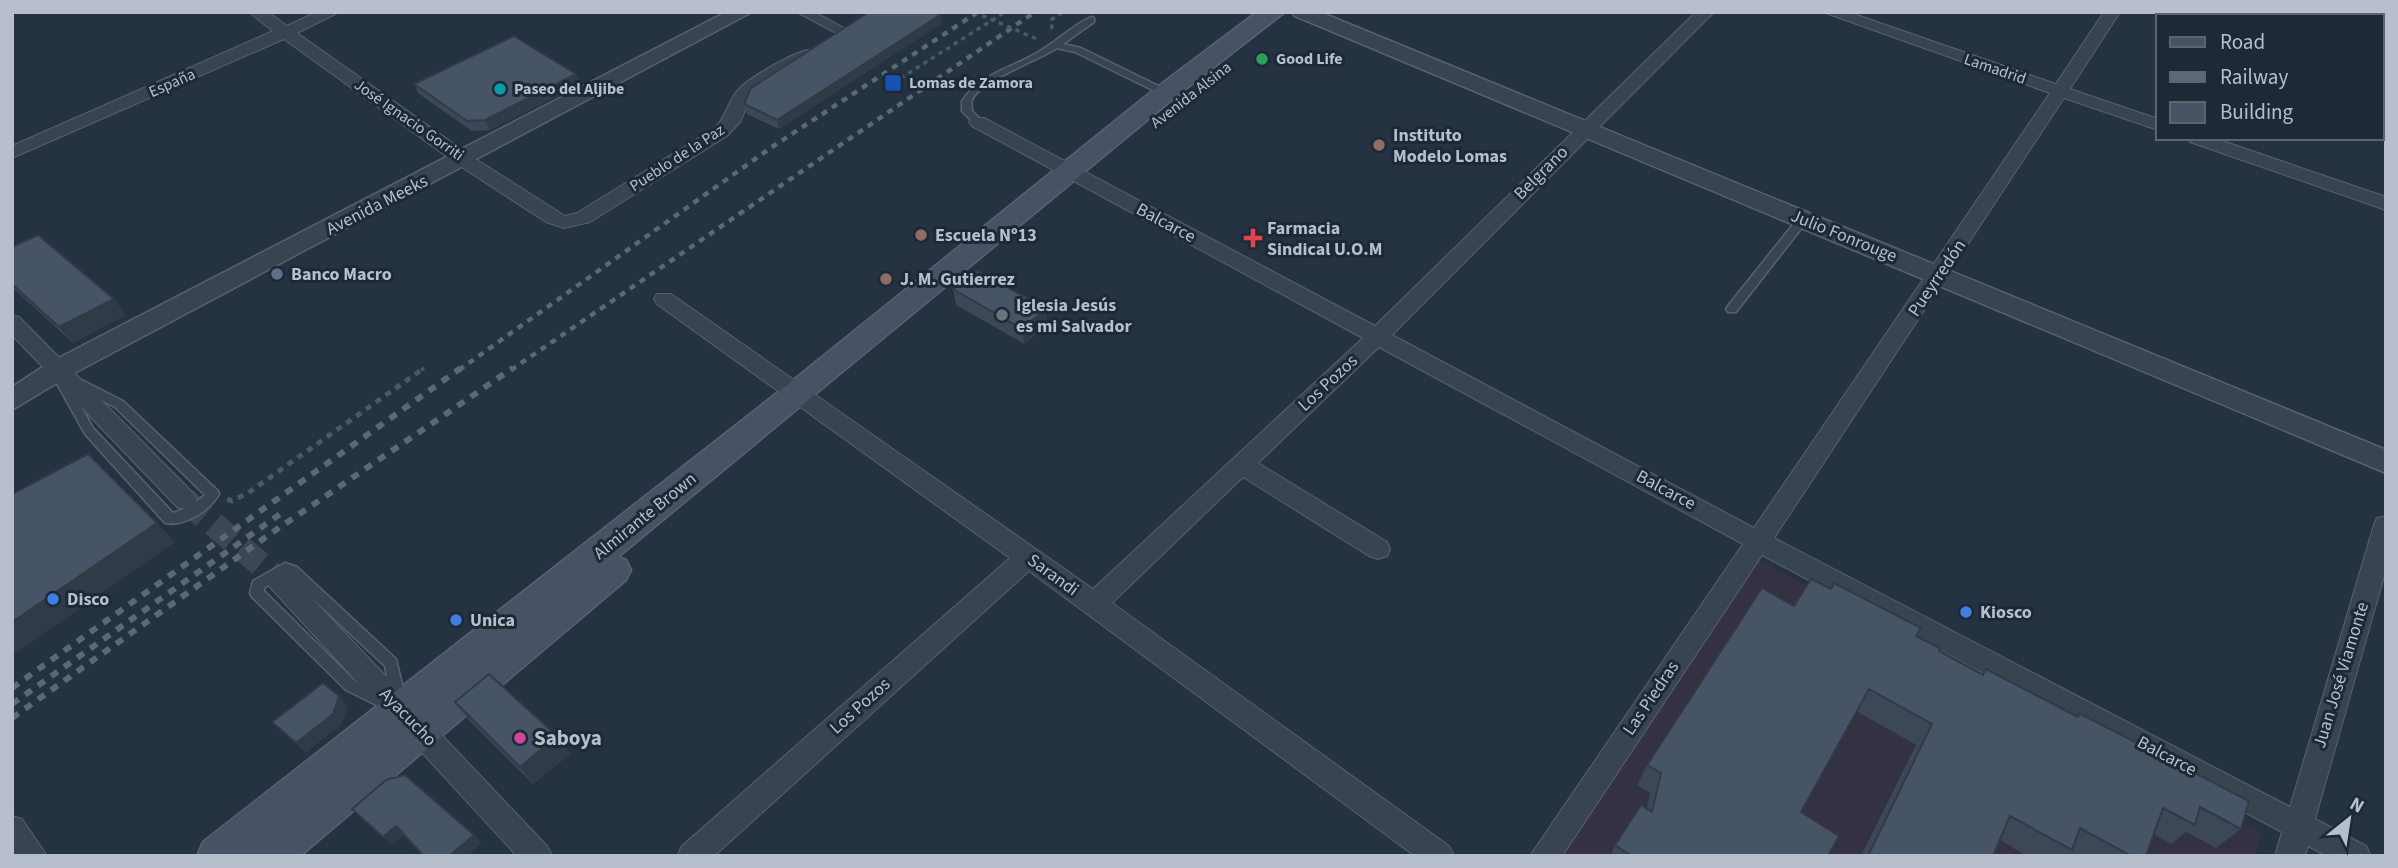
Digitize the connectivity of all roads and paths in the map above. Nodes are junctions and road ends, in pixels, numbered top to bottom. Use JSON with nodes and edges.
{"nodes":[{"id":1,"x":257,"y":12,"type":"edge"},
{"id":2,"x":331,"y":12,"type":"edge"},
{"id":3,"x":742,"y":12,"type":"edge"},
{"id":4,"x":803,"y":12,"type":"edge"},
{"id":5,"x":974,"y":12,"type":"edge"},
{"id":6,"x":1005,"y":12,"type":"edge"},
{"id":7,"x":1273,"y":12,"type":"edge"},
{"id":8,"x":1300,"y":12,"type":"edge"},
{"id":9,"x":1706,"y":12,"type":"edge"},
{"id":10,"x":1831,"y":12,"type":"edge"},
{"id":11,"x":2112,"y":12,"type":"edge"},
{"id":12,"x":993,"y":20,"type":"junction"},
{"id":13,"x":1091,"y":20,"type":"dead end"},
{"id":14,"x":848,"y":28,"type":"joint"},
{"id":15,"x":285,"y":32,"type":"junction"},
{"id":16,"x":1037,"y":39,"type":"dead end"},
{"id":17,"x":1054,"y":45,"type":"junction"},
{"id":18,"x":893,"y":83,"type":"dead end"},
{"id":19,"x":2060,"y":92,"type":"junction"},
{"id":20,"x":1173,"y":97,"type":"junction"},
{"id":21,"x":978,"y":122,"type":"joint"},
{"id":22,"x":2156,"y":124,"type":"edge"},
{"id":23,"x":1584,"y":131,"type":"junction"},
{"id":24,"x":2202,"y":140,"type":"edge"},
{"id":25,"x":12,"y":153,"type":"edge"},
{"id":26,"x":464,"y":160,"type":"junction"},
{"id":27,"x":1077,"y":175,"type":"junction"},
{"id":28,"x":2386,"y":204,"type":"edge"},
{"id":29,"x":1804,"y":219,"type":"junction"},
{"id":30,"x":565,"y":222,"type":"joint"},
{"id":31,"x":1939,"y":275,"type":"junction"},
{"id":32,"x":664,"y":299,"type":"dead end"},
{"id":33,"x":1732,"y":309,"type":"dead end"},
{"id":34,"x":12,"y":323,"type":"edge"},
{"id":35,"x":1378,"y":336,"type":"junction"},
{"id":36,"x":424,"y":368,"type":"dead end"},
{"id":37,"x":56,"y":371,"type":"junction"},
{"id":38,"x":12,"y":400,"type":"edge"},
{"id":39,"x":805,"y":400,"type":"junction"},
{"id":40,"x":2386,"y":462,"type":"edge"},
{"id":41,"x":1242,"y":464,"type":"junction"},
{"id":42,"x":213,"y":494,"type":"junction"},
{"id":43,"x":185,"y":500,"type":"tunnel mouth"},
{"id":44,"x":2386,"y":525,"type":"edge"},
{"id":45,"x":1758,"y":540,"type":"junction"},
{"id":46,"x":1378,"y":549,"type":"dead end"},
{"id":47,"x":1028,"y":557,"type":"junction"},
{"id":48,"x":278,"y":579,"type":"tunnel mouth"},
{"id":49,"x":1094,"y":604,"type":"junction"},
{"id":50,"x":410,"y":719,"type":"junction"},
{"id":51,"x":2297,"y":825,"type":"junction"},
{"id":52,"x":12,"y":830,"type":"edge"},
{"id":53,"x":32,"y":856,"type":"edge"},
{"id":54,"x":218,"y":856,"type":"edge"},
{"id":55,"x":268,"y":856,"type":"edge"},
{"id":56,"x":537,"y":856,"type":"edge"},
{"id":57,"x":692,"y":856,"type":"edge"},
{"id":58,"x":1439,"y":856,"type":"edge"},
{"id":59,"x":1545,"y":856,"type":"edge"},
{"id":60,"x":2290,"y":856,"type":"edge"},
{"id":61,"x":2356,"y":856,"type":"edge"}],
"edges":[{"from":1,"to":15,"type":"street","name":"José Ignacio Gorriti"},
{"from":2,"to":15,"type":"street","name":"España"},
{"from":3,"to":26,"type":"street","name":"Avenida Meeks"},
{"from":4,"to":14,"type":"street"},
{"from":5,"to":12,"type":"path","bridge":true},
{"from":6,"to":12,"type":"path"},
{"from":7,"to":20,"type":"main road","name":"Avenida Alsina"},
{"from":8,"to":20,"type":"main road","name":"Avenida Alsina"},
{"from":8,"to":23,"type":"street","name":"Julio Fonrouge"},
{"from":9,"to":23,"type":"street","name":"Belgrano"},
{"from":10,"to":19,"type":"street","name":"Lamadrid"},
{"from":11,"to":19,"type":"street","name":"Pueyrredón"},
{"from":12,"to":16,"type":"path","bridge":true},
{"from":12,"to":18,"type":"path"},
{"from":13,"to":17,"type":"lane"},
{"from":14,"to":30,"type":"street","name":"Pueblo de la Paz"},
{"from":15,"to":25,"type":"street","name":"España"},
{"from":15,"to":26,"type":"street","name":"José Ignacio Gorriti"},
{"from":17,"to":20,"type":"lane"},
{"from":17,"to":21,"type":"lane"},
{"from":19,"to":22,"type":"street","name":"Lamadrid"},
{"from":19,"to":31,"type":"street","name":"Pueyrredón"},
{"from":20,"to":27,"type":"main road","name":"Avenida Alsina"},
{"from":21,"to":27,"type":"street","name":"Balcarce"},
{"from":23,"to":29,"type":"street","name":"Julio Fonrouge"},
{"from":23,"to":35,"type":"street","name":"Belgrano"},
{"from":24,"to":28,"type":"street"},
{"from":26,"to":30,"type":"street","name":"José Ignacio Gorriti"},
{"from":26,"to":37,"type":"street","name":"Avenida Meeks"},
{"from":27,"to":35,"type":"street","name":"Balcarce"},
{"from":27,"to":39,"type":"main road","name":"Almirante Brown"},
{"from":29,"to":31,"type":"street","name":"Julio Fonrouge"},
{"from":29,"to":33,"type":"lane"},
{"from":31,"to":40,"type":"street","name":"Julio Fonrouge"},
{"from":31,"to":45,"type":"street","name":"Pueyrredón"},
{"from":32,"to":39,"type":"street","name":"Sarandi"},
{"from":34,"to":37,"type":"street"},
{"from":35,"to":41,"type":"street","name":"Los Pozos"},
{"from":35,"to":45,"type":"street","name":"Balcarce"},
{"from":36,"to":42,"type":"path"},
{"from":37,"to":38,"type":"street","name":"Avenida Meeks"},
{"from":37,"to":42,"type":"lane"},
{"from":37,"to":42,"type":"lane"},
{"from":37,"to":43,"type":"street"},
{"from":39,"to":47,"type":"street","name":"Sarandi"},
{"from":39,"to":50,"type":"main road","name":"Almirante Brown"},
{"from":41,"to":46,"type":"street"},
{"from":41,"to":49,"type":"street","name":"Los Pozos"},
{"from":44,"to":51,"type":"street","name":"Juan José Viamonte"},
{"from":45,"to":51,"type":"street","name":"Balcarce"},
{"from":45,"to":59,"type":"street","name":"Las Piedras"},
{"from":47,"to":49,"type":"street","name":"Sarandi"},
{"from":47,"to":57,"type":"street","name":"Los Pozos"},
{"from":48,"to":50,"type":"street","name":"Ayacucho"},
{"from":49,"to":58,"type":"street","name":"Sarandi"},
{"from":50,"to":50,"type":"lane"},
{"from":50,"to":54,"type":"main road","name":"Almirante Brown"},
{"from":50,"to":55,"type":"main road","name":"Almirante Brown"},
{"from":50,"to":56,"type":"street","name":"Ayacucho"},
{"from":51,"to":60,"type":"street","name":"Juan José Viamonte"},
{"from":51,"to":61,"type":"street","name":"Balcarce"},
{"from":52,"to":53,"type":"street"}]}
